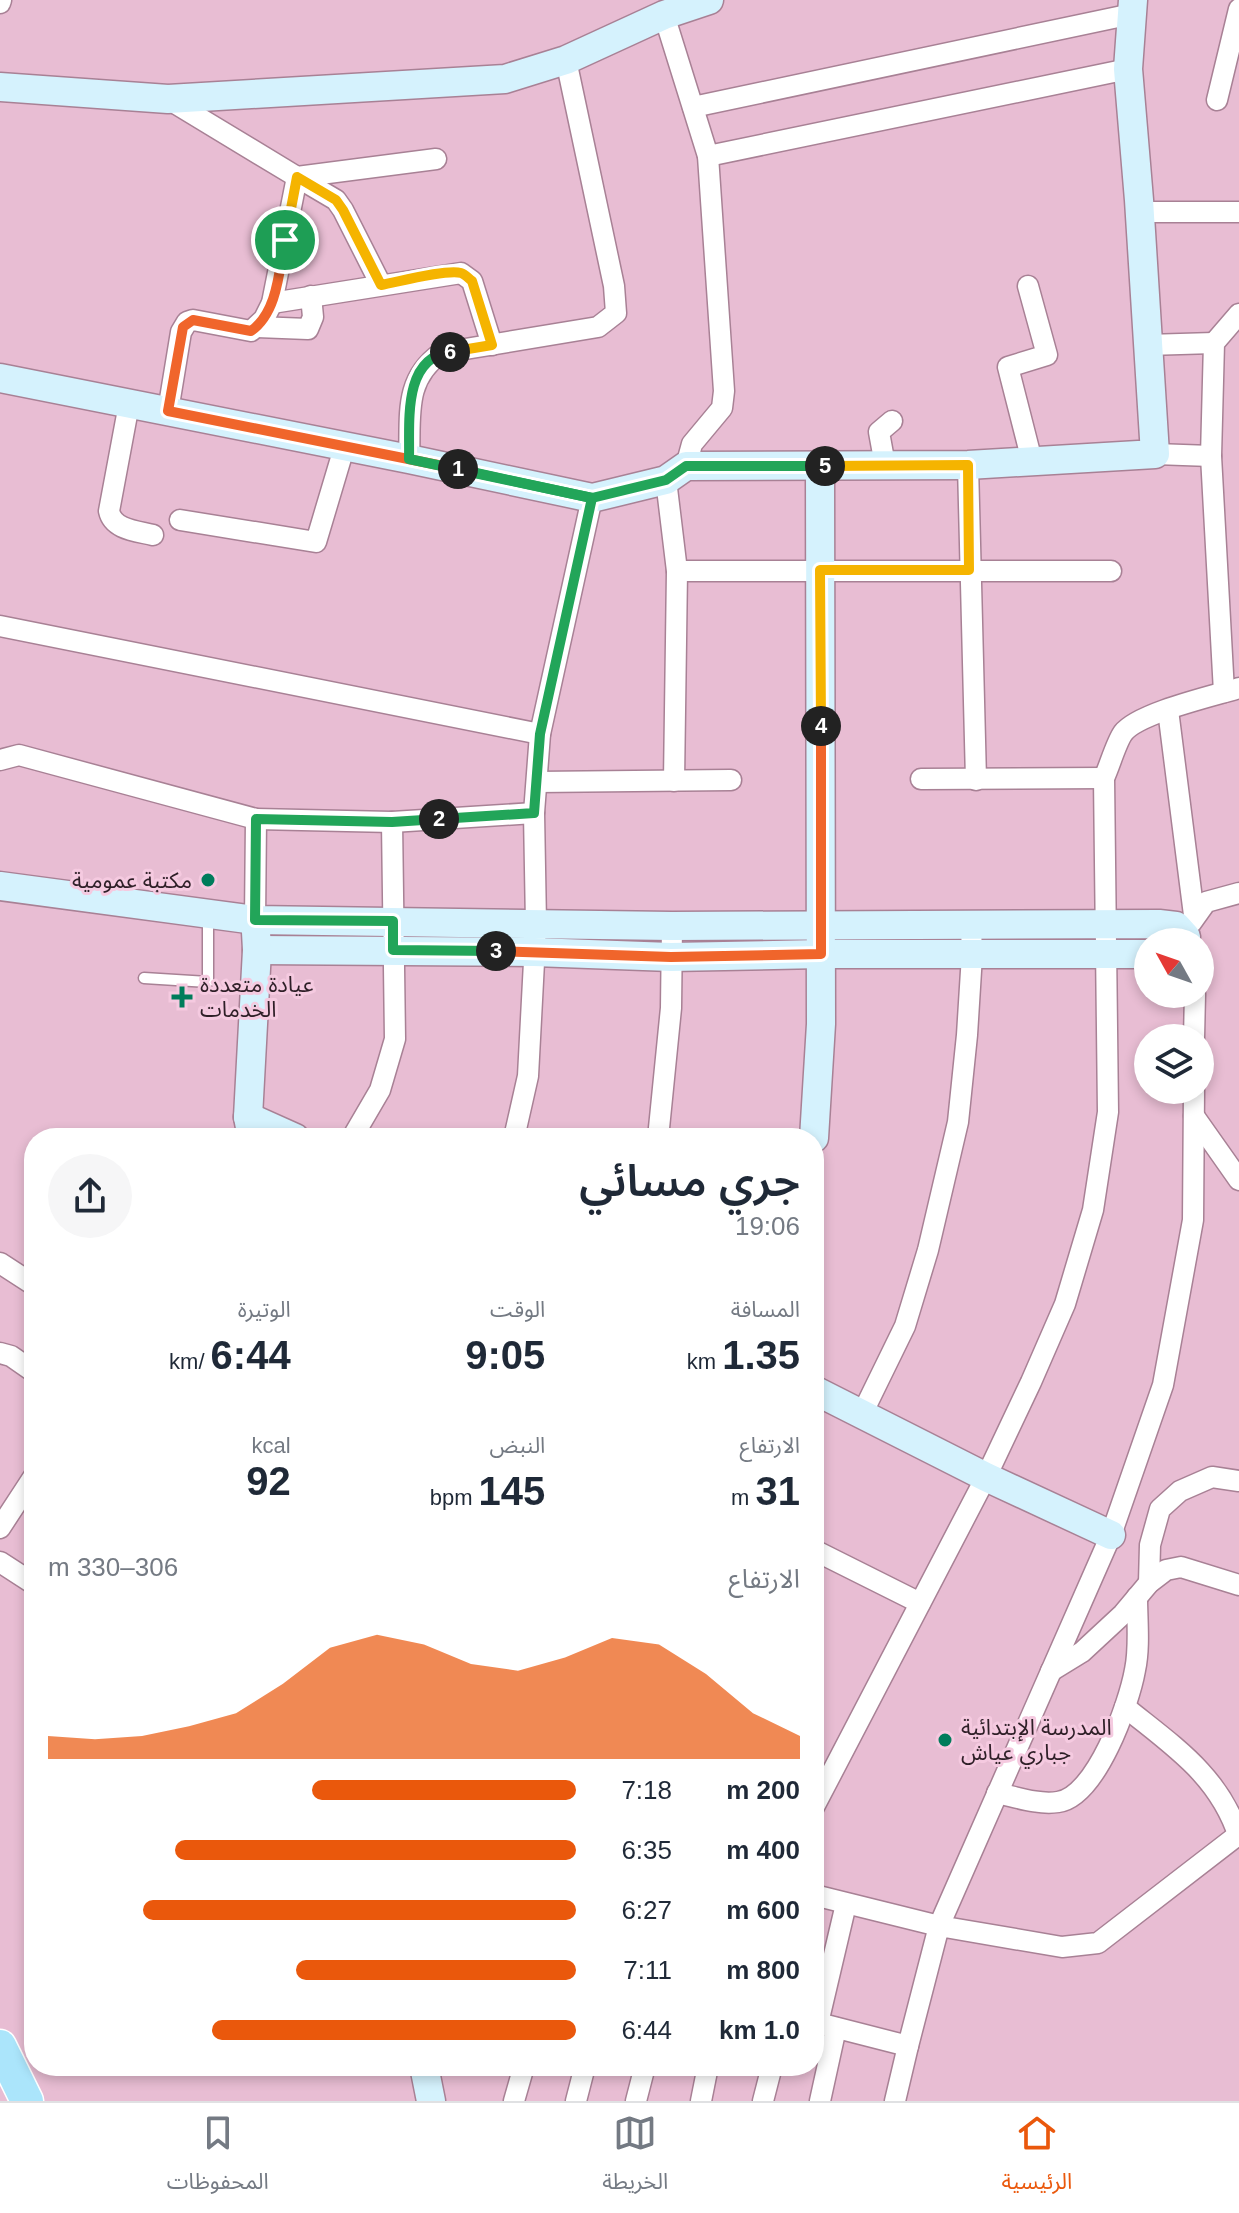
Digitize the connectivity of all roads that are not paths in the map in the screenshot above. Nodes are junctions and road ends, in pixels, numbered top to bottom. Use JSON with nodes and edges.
{"nodes":[{"id":1,"x":709,"y":0,"type":"edge"},
{"id":2,"x":1132,"y":7,"type":"edge"},
{"id":3,"x":1239,"y":9,"type":"edge"},
{"id":4,"x":664,"y":15,"type":"junction"},
{"id":5,"x":566,"y":60,"type":"junction"},
{"id":6,"x":1128,"y":69,"type":"junction"},
{"id":7,"x":0,"y":87,"type":"edge"},
{"id":8,"x":168,"y":99,"type":"junction"},
{"id":9,"x":1217,"y":100,"type":"dead end"},
{"id":10,"x":693,"y":107,"type":"junction"},
{"id":11,"x":708,"y":156,"type":"junction"},
{"id":12,"x":436,"y":159,"type":"dead end"},
{"id":13,"x":297,"y":177,"type":"junction"},
{"id":14,"x":1140,"y":212,"type":"junction"},
{"id":15,"x":1239,"y":212,"type":"edge"},
{"id":16,"x":381,"y":285,"type":"junction"},
{"id":17,"x":1028,"y":286,"type":"dead end"},
{"id":18,"x":311,"y":296,"type":"junction"},
{"id":19,"x":272,"y":303,"type":"junction"},
{"id":20,"x":1239,"y":314,"type":"edge"},
{"id":21,"x":257,"y":327,"type":"junction"},
{"id":22,"x":1214,"y":343,"type":"junction"},
{"id":23,"x":492,"y":345,"type":"junction"},
{"id":24,"x":1147,"y":345,"type":"junction"},
{"id":25,"x":0,"y":378,"type":"edge"},
{"id":26,"x":129,"y":404,"type":"junction"},
{"id":27,"x":168,"y":411,"type":"junction"},
{"id":28,"x":892,"y":421,"type":"dead end"},
{"id":29,"x":344,"y":448,"type":"junction"},
{"id":30,"x":1155,"y":454,"type":"junction"},
{"id":31,"x":1211,"y":456,"type":"junction"},
{"id":32,"x":409,"y":459,"type":"junction"},
{"id":33,"x":1032,"y":461,"type":"junction"},
{"id":34,"x":885,"y":465,"type":"junction"},
{"id":35,"x":968,"y":465,"type":"junction"},
{"id":36,"x":820,"y":466,"type":"junction"},
{"id":37,"x":676,"y":473,"type":"junction"},
{"id":38,"x":592,"y":498,"type":"junction"},
{"id":39,"x":180,"y":520,"type":"dead end"},
{"id":40,"x":153,"y":535,"type":"dead end"},
{"id":41,"x":820,"y":570,"type":"junction"},
{"id":42,"x":969,"y":570,"type":"junction"},
{"id":43,"x":677,"y":571,"type":"junction"},
{"id":44,"x":1111,"y":571,"type":"dead end"},
{"id":45,"x":0,"y":626,"type":"edge"},
{"id":46,"x":1232,"y":690,"type":"edge"},
{"id":47,"x":1168,"y":710,"type":"junction"},
{"id":48,"x":540,"y":734,"type":"junction"},
{"id":49,"x":0,"y":760,"type":"edge"},
{"id":50,"x":1104,"y":778,"type":"junction"},
{"id":51,"x":921,"y":779,"type":"dead end"},
{"id":52,"x":731,"y":780,"type":"dead end"},
{"id":53,"x":976,"y":780,"type":"junction"},
{"id":54,"x":674,"y":781,"type":"junction"},
{"id":55,"x":537,"y":782,"type":"junction"},
{"id":56,"x":534,"y":813,"type":"junction"},
{"id":57,"x":256,"y":819,"type":"junction"},
{"id":58,"x":392,"y":822,"type":"junction"},
{"id":59,"x":0,"y":886,"type":"edge"},
{"id":60,"x":1239,"y":893,"type":"edge"},
{"id":61,"x":208,"y":914,"type":"junction"},
{"id":62,"x":255,"y":920,"type":"junction"},
{"id":63,"x":393,"y":921,"type":"junction"},
{"id":64,"x":1107,"y":923,"type":"junction"},
{"id":65,"x":821,"y":924,"type":"junction"},
{"id":66,"x":672,"y":926,"type":"junction"},
{"id":67,"x":971,"y":926,"type":"junction"},
{"id":68,"x":1179,"y":928,"type":"edge"},
{"id":69,"x":1186,"y":928,"type":"edge"},
{"id":70,"x":1191,"y":928,"type":"edge"},
{"id":71,"x":535,"y":938,"type":"junction"},
{"id":72,"x":257,"y":950,"type":"junction"},
{"id":73,"x":393,"y":950,"type":"junction"},
{"id":74,"x":821,"y":954,"type":"junction"},
{"id":75,"x":1107,"y":954,"type":"junction"},
{"id":76,"x":1134,"y":954,"type":"edge"},
{"id":77,"x":972,"y":955,"type":"junction"},
{"id":78,"x":671,"y":957,"type":"junction"},
{"id":79,"x":144,"y":978,"type":"dead end"},
{"id":80,"x":1194,"y":1104,"type":"edge"},
{"id":81,"x":1194,"y":1116,"type":"junction"},
{"id":82,"x":250,"y":1128,"type":"edge"},
{"id":83,"x":358,"y":1128,"type":"edge"},
{"id":84,"x":516,"y":1128,"type":"edge"},
{"id":85,"x":659,"y":1128,"type":"edge"},
{"id":86,"x":815,"y":1128,"type":"edge"},
{"id":87,"x":1239,"y":1180,"type":"edge"},
{"id":88,"x":0,"y":1263,"type":"edge"},
{"id":89,"x":24,"y":1279,"type":"edge"},
{"id":90,"x":0,"y":1353,"type":"edge"},
{"id":91,"x":24,"y":1365,"type":"edge"},
{"id":92,"x":824,"y":1395,"type":"edge"},
{"id":93,"x":862,"y":1414,"type":"junction"},
{"id":94,"x":986,"y":1477,"type":"junction"},
{"id":95,"x":1239,"y":1481,"type":"edge"},
{"id":96,"x":24,"y":1491,"type":"edge"},
{"id":97,"x":0,"y":1528,"type":"edge"},
{"id":98,"x":1111,"y":1535,"type":"junction"},
{"id":99,"x":824,"y":1555,"type":"edge"},
{"id":100,"x":0,"y":1562,"type":"edge"},
{"id":101,"x":24,"y":1578,"type":"edge"},
{"id":102,"x":1239,"y":1585,"type":"edge"},
{"id":103,"x":1143,"y":1590,"type":"junction"},
{"id":104,"x":920,"y":1603,"type":"junction"},
{"id":105,"x":1051,"y":1671,"type":"junction"},
{"id":106,"x":1125,"y":1707,"type":"junction"},
{"id":107,"x":824,"y":1788,"type":"edge"},
{"id":108,"x":997,"y":1793,"type":"junction"},
{"id":109,"x":1239,"y":1836,"type":"edge"},
{"id":110,"x":824,"y":1898,"type":"edge"},
{"id":111,"x":846,"y":1904,"type":"junction"},
{"id":112,"x":939,"y":1926,"type":"junction"},
{"id":113,"x":824,"y":2020,"type":"edge"},
{"id":114,"x":824,"y":2025,"type":"edge"},
{"id":115,"x":0,"y":2046,"type":"edge"},
{"id":116,"x":908,"y":2046,"type":"junction"},
{"id":117,"x":426,"y":2076,"type":"edge"},
{"id":118,"x":521,"y":2076,"type":"edge"},
{"id":119,"x":582,"y":2076,"type":"edge"},
{"id":120,"x":642,"y":2076,"type":"edge"},
{"id":121,"x":706,"y":2076,"type":"edge"},
{"id":122,"x":769,"y":2076,"type":"edge"},
{"id":123,"x":821,"y":2076,"type":"edge"},
{"id":124,"x":27,"y":2101,"type":"edge"},
{"id":125,"x":431,"y":2101,"type":"edge"},
{"id":126,"x":514,"y":2101,"type":"edge"},
{"id":127,"x":576,"y":2101,"type":"edge"},
{"id":128,"x":636,"y":2101,"type":"edge"},
{"id":129,"x":701,"y":2101,"type":"edge"},
{"id":130,"x":763,"y":2101,"type":"edge"},
{"id":131,"x":820,"y":2101,"type":"edge"},
{"id":132,"x":895,"y":2101,"type":"edge"}],
"edges":[{"from":1,"to":4,"type":"street"},
{"from":2,"to":6,"type":"street"},
{"from":2,"to":10,"type":"street"},
{"from":3,"to":9,"type":"street"},
{"from":4,"to":5,"type":"street"},
{"from":4,"to":10,"type":"street"},
{"from":5,"to":8,"type":"street"},
{"from":5,"to":23,"type":"street"},
{"from":6,"to":11,"type":"street"},
{"from":6,"to":14,"type":"street"},
{"from":7,"to":8,"type":"street"},
{"from":8,"to":13,"type":"street"},
{"from":10,"to":11,"type":"street"},
{"from":11,"to":37,"type":"street"},
{"from":12,"to":13,"type":"street"},
{"from":13,"to":16,"type":"street"},
{"from":13,"to":19,"type":"street"},
{"from":14,"to":15,"type":"street"},
{"from":14,"to":24,"type":"street"},
{"from":16,"to":18,"type":"street"},
{"from":16,"to":23,"type":"street"},
{"from":17,"to":33,"type":"street"},
{"from":18,"to":19,"type":"street"},
{"from":18,"to":21,"type":"street"},
{"from":19,"to":21,"type":"street"},
{"from":20,"to":22,"type":"street"},
{"from":21,"to":27,"type":"street"},
{"from":22,"to":24,"type":"street"},
{"from":22,"to":31,"type":"street"},
{"from":23,"to":32,"type":"street"},
{"from":24,"to":30,"type":"street"},
{"from":25,"to":26,"type":"street"},
{"from":26,"to":27,"type":"street"},
{"from":26,"to":40,"type":"street"},
{"from":27,"to":29,"type":"street"},
{"from":28,"to":34,"type":"street"},
{"from":29,"to":32,"type":"street"},
{"from":29,"to":39,"type":"street"},
{"from":30,"to":31,"type":"street"},
{"from":30,"to":33,"type":"street"},
{"from":31,"to":46,"type":"street"},
{"from":32,"to":38,"type":"street"},
{"from":33,"to":35,"type":"street"},
{"from":34,"to":35,"type":"street"},
{"from":34,"to":36,"type":"street"},
{"from":35,"to":42,"type":"street"},
{"from":36,"to":37,"type":"street"},
{"from":36,"to":41,"type":"street"},
{"from":37,"to":38,"type":"street"},
{"from":37,"to":43,"type":"street"},
{"from":38,"to":48,"type":"street"},
{"from":41,"to":42,"type":"street"},
{"from":41,"to":43,"type":"street"},
{"from":41,"to":65,"type":"street"},
{"from":42,"to":44,"type":"street"},
{"from":42,"to":53,"type":"street"},
{"from":43,"to":54,"type":"street"},
{"from":45,"to":48,"type":"street"},
{"from":46,"to":47,"type":"street"},
{"from":47,"to":50,"type":"street"},
{"from":47,"to":69,"type":"street"},
{"from":48,"to":55,"type":"street"},
{"from":49,"to":57,"type":"street"},
{"from":50,"to":53,"type":"street"},
{"from":50,"to":64,"type":"street"},
{"from":51,"to":53,"type":"street"},
{"from":52,"to":54,"type":"street"},
{"from":54,"to":55,"type":"street"},
{"from":55,"to":56,"type":"street"},
{"from":56,"to":58,"type":"street"},
{"from":56,"to":71,"type":"street"},
{"from":57,"to":58,"type":"street"},
{"from":57,"to":62,"type":"street"},
{"from":58,"to":63,"type":"street"},
{"from":59,"to":61,"type":"street"},
{"from":60,"to":70,"type":"street"},
{"from":61,"to":62,"type":"street"},
{"from":61,"to":79,"type":"lane"},
{"from":62,"to":63,"type":"street"},
{"from":62,"to":72,"type":"street"},
{"from":63,"to":71,"type":"street"},
{"from":63,"to":73,"type":"street"},
{"from":64,"to":67,"type":"street"},
{"from":64,"to":68,"type":"street"},
{"from":64,"to":75,"type":"street"},
{"from":65,"to":66,"type":"street"},
{"from":65,"to":67,"type":"street"},
{"from":65,"to":74,"type":"street"},
{"from":66,"to":71,"type":"street"},
{"from":66,"to":78,"type":"street"},
{"from":67,"to":77,"type":"street"},
{"from":71,"to":73,"type":"street"},
{"from":71,"to":78,"type":"street"},
{"from":71,"to":84,"type":"street"},
{"from":72,"to":73,"type":"street"},
{"from":72,"to":82,"type":"street"},
{"from":73,"to":83,"type":"street"},
{"from":74,"to":77,"type":"street"},
{"from":74,"to":78,"type":"street"},
{"from":74,"to":86,"type":"street"},
{"from":75,"to":76,"type":"street"},
{"from":75,"to":77,"type":"street"},
{"from":75,"to":94,"type":"street"},
{"from":77,"to":93,"type":"street"},
{"from":78,"to":85,"type":"street"},
{"from":80,"to":81,"type":"street"},
{"from":81,"to":87,"type":"street"},
{"from":81,"to":98,"type":"street"},
{"from":88,"to":89,"type":"street"},
{"from":90,"to":91,"type":"street"},
{"from":92,"to":93,"type":"street"},
{"from":93,"to":94,"type":"street"},
{"from":94,"to":98,"type":"street"},
{"from":94,"to":104,"type":"street"},
{"from":95,"to":103,"type":"street"},
{"from":96,"to":97,"type":"street"},
{"from":98,"to":105,"type":"street"},
{"from":99,"to":104,"type":"street"},
{"from":100,"to":101,"type":"street"},
{"from":102,"to":103,"type":"street"},
{"from":103,"to":105,"type":"street"},
{"from":103,"to":106,"type":"street"},
{"from":104,"to":107,"type":"street"},
{"from":105,"to":108,"type":"street"},
{"from":106,"to":108,"type":"street"},
{"from":106,"to":109,"type":"street"},
{"from":108,"to":112,"type":"street"},
{"from":109,"to":112,"type":"street"},
{"from":110,"to":111,"type":"street"},
{"from":111,"to":112,"type":"street"},
{"from":111,"to":113,"type":"street"},
{"from":112,"to":116,"type":"street"},
{"from":114,"to":116,"type":"street"},
{"from":115,"to":124,"type":"main road"},
{"from":116,"to":132,"type":"street"},
{"from":117,"to":125,"type":"street"},
{"from":118,"to":126,"type":"street"},
{"from":119,"to":127,"type":"street"},
{"from":120,"to":128,"type":"street"},
{"from":121,"to":129,"type":"street"},
{"from":122,"to":130,"type":"street"},
{"from":123,"to":131,"type":"street"}]}
